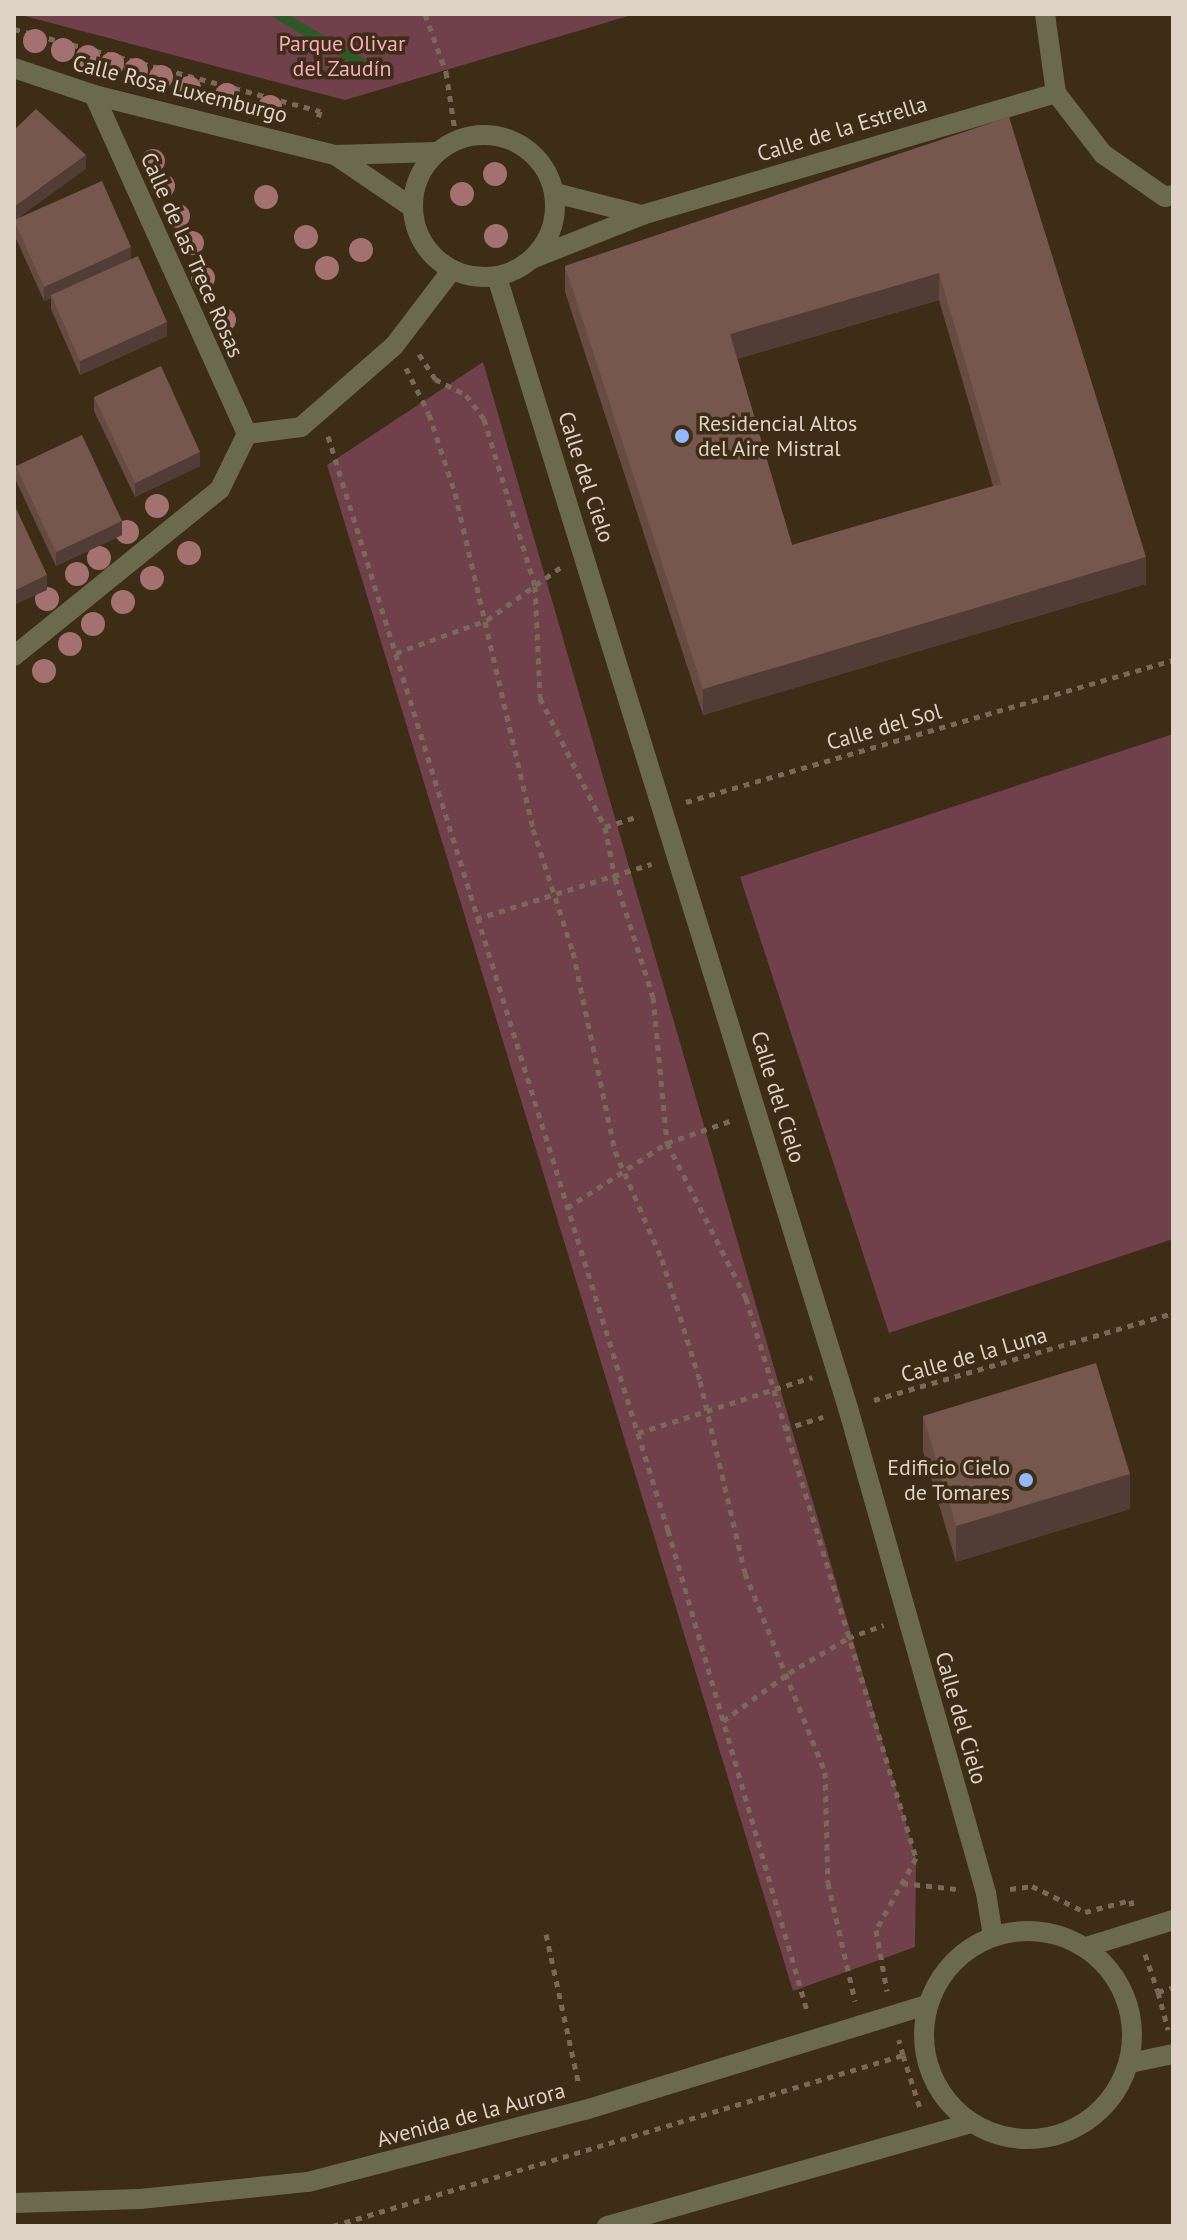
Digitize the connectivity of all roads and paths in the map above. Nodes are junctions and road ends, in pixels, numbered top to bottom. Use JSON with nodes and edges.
{"nodes":[{"id":1,"x":425,"y":14,"type":"edge"},
{"id":2,"x":1045,"y":14,"type":"edge"},
{"id":3,"x":14,"y":29,"type":"edge"},
{"id":4,"x":14,"y":68,"type":"edge"},
{"id":5,"x":1056,"y":93,"type":"junction"},
{"id":6,"x":94,"y":95,"type":"junction"},
{"id":7,"x":457,"y":140,"type":"junction"},
{"id":8,"x":311,"y":148,"type":"junction"},
{"id":9,"x":437,"y":152,"type":"junction"},
{"id":10,"x":335,"y":155,"type":"junction"},
{"id":11,"x":555,"y":193,"type":"junction"},
{"id":12,"x":1170,"y":202,"type":"edge"},
{"id":13,"x":413,"y":208,"type":"junction"},
{"id":14,"x":642,"y":215,"type":"junction"},
{"id":15,"x":534,"y":258,"type":"junction"},
{"id":16,"x":452,"y":270,"type":"junction"},
{"id":17,"x":497,"y":277,"type":"junction"},
{"id":18,"x":399,"y":341,"type":"junction"},
{"id":19,"x":319,"y":408,"type":"junction"},
{"id":20,"x":247,"y":434,"type":"junction"},
{"id":21,"x":584,"y":549,"type":"junction"},
{"id":22,"x":535,"y":586,"type":"junction"},
{"id":23,"x":487,"y":620,"type":"junction"},
{"id":24,"x":396,"y":653,"type":"junction"},
{"id":25,"x":14,"y":656,"type":"edge"},
{"id":26,"x":1173,"y":660,"type":"edge"},
{"id":27,"x":665,"y":808,"type":"junction"},
{"id":28,"x":605,"y":827,"type":"junction"},
{"id":29,"x":679,"y":854,"type":"junction"},
{"id":30,"x":615,"y":878,"type":"junction"},
{"id":31,"x":555,"y":894,"type":"junction"},
{"id":32,"x":476,"y":919,"type":"junction"},
{"id":33,"x":757,"y":1111,"type":"junction"},
{"id":34,"x":667,"y":1143,"type":"junction"},
{"id":35,"x":626,"y":1174,"type":"junction"},
{"id":36,"x":567,"y":1208,"type":"junction"},
{"id":37,"x":1173,"y":1313,"type":"edge"},
{"id":38,"x":836,"y":1369,"type":"junction"},
{"id":39,"x":772,"y":1390,"type":"junction"},
{"id":40,"x":848,"y":1408,"type":"junction"},
{"id":41,"x":707,"y":1412,"type":"junction"},
{"id":42,"x":784,"y":1429,"type":"junction"},
{"id":43,"x":638,"y":1433,"type":"junction"},
{"id":44,"x":907,"y":1616,"type":"junction"},
{"id":45,"x":848,"y":1638,"type":"junction"},
{"id":46,"x":789,"y":1673,"type":"junction"},
{"id":47,"x":723,"y":1721,"type":"junction"},
{"id":48,"x":902,"y":1883,"type":"junction"},
{"id":49,"x":986,"y":1893,"type":"junction"},
{"id":50,"x":1173,"y":1920,"type":"edge"},
{"id":51,"x":1137,"y":1931,"type":"junction"},
{"id":52,"x":546,"y":1934,"type":"dead end"},
{"id":53,"x":993,"y":1936,"type":"junction"},
{"id":54,"x":1086,"y":1947,"type":"junction"},
{"id":55,"x":1173,"y":1987,"type":"edge"},
{"id":56,"x":1158,"y":1992,"type":"junction"},
{"id":57,"x":927,"y":2005,"type":"junction"},
{"id":58,"x":892,"y":2014,"type":"junction"},
{"id":59,"x":861,"y":2023,"type":"junction"},
{"id":60,"x":814,"y":2037,"type":"junction"},
{"id":61,"x":1171,"y":2045,"type":"edge"},
{"id":62,"x":903,"y":2055,"type":"junction"},
{"id":63,"x":1130,"y":2063,"type":"junction"},
{"id":64,"x":585,"y":2110,"type":"junction"},
{"id":65,"x":970,"y":2123,"type":"junction"},
{"id":66,"x":928,"y":2134,"type":"junction"},
{"id":67,"x":14,"y":2203,"type":"edge"},
{"id":68,"x":333,"y":2226,"type":"edge"},
{"id":69,"x":607,"y":2226,"type":"edge"}],
"edges":[{"from":1,"to":7,"type":"path"},
{"from":2,"to":5,"type":"street"},
{"from":3,"to":8,"type":"path"},
{"from":4,"to":6,"type":"street","name":"Calle Rosa Luxemburgo"},
{"from":5,"to":12,"type":"street"},
{"from":5,"to":14,"type":"street","name":"Calle de la Estrella"},
{"from":6,"to":8,"type":"street","name":"Calle Rosa Luxemburgo"},
{"from":6,"to":20,"type":"street","name":"Calle de las Trece Rosas"},
{"from":7,"to":9,"type":"street"},
{"from":7,"to":11,"type":"street"},
{"from":8,"to":10,"type":"street","name":"Calle Rosa Luxemburgo"},
{"from":9,"to":10,"type":"street","name":"Calle Rosa Luxemburgo"},
{"from":9,"to":13,"type":"street"},
{"from":10,"to":13,"type":"street","name":"Calle Rosa Luxemburgo"},
{"from":11,"to":14,"type":"street"},
{"from":11,"to":15,"type":"street"},
{"from":13,"to":16,"type":"street"},
{"from":14,"to":15,"type":"street","name":"Calle de la Estrella"},
{"from":15,"to":17,"type":"street"},
{"from":16,"to":17,"type":"street"},
{"from":16,"to":18,"type":"street"},
{"from":17,"to":21,"type":"street","name":"Calle del Cielo"},
{"from":18,"to":19,"type":"street"},
{"from":18,"to":22,"type":"path"},
{"from":18,"to":23,"type":"path"},
{"from":19,"to":20,"type":"street"},
{"from":19,"to":24,"type":"path"},
{"from":20,"to":25,"type":"street"},
{"from":21,"to":22,"type":"path"},
{"from":21,"to":27,"type":"street","name":"Calle del Cielo"},
{"from":22,"to":23,"type":"path"},
{"from":22,"to":28,"type":"path"},
{"from":23,"to":24,"type":"path"},
{"from":23,"to":31,"type":"path"},
{"from":24,"to":32,"type":"path"},
{"from":26,"to":27,"type":"path","name":"Calle del Sol"},
{"from":27,"to":28,"type":"path","name":"Calle del Sol"},
{"from":27,"to":29,"type":"street","name":"Calle del Cielo"},
{"from":28,"to":30,"type":"path"},
{"from":29,"to":30,"type":"path"},
{"from":29,"to":33,"type":"street","name":"Calle del Cielo"},
{"from":30,"to":31,"type":"path"},
{"from":30,"to":34,"type":"path"},
{"from":31,"to":32,"type":"path"},
{"from":31,"to":35,"type":"path"},
{"from":32,"to":36,"type":"path"},
{"from":33,"to":34,"type":"path"},
{"from":33,"to":38,"type":"street","name":"Calle del Cielo"},
{"from":34,"to":35,"type":"path"},
{"from":34,"to":39,"type":"path"},
{"from":35,"to":36,"type":"path"},
{"from":35,"to":41,"type":"path"},
{"from":36,"to":43,"type":"path"},
{"from":37,"to":40,"type":"path","name":"Calle de la Luna"},
{"from":38,"to":39,"type":"path"},
{"from":38,"to":40,"type":"street","name":"Calle del Cielo"},
{"from":39,"to":41,"type":"path"},
{"from":39,"to":42,"type":"path"},
{"from":40,"to":42,"type":"path","name":"Calle de la Luna"},
{"from":40,"to":44,"type":"street","name":"Calle del Cielo"},
{"from":41,"to":43,"type":"path"},
{"from":41,"to":46,"type":"path"},
{"from":42,"to":45,"type":"path"},
{"from":43,"to":47,"type":"path"},
{"from":44,"to":45,"type":"path"},
{"from":44,"to":49,"type":"street","name":"Calle del Cielo"},
{"from":45,"to":46,"type":"path"},
{"from":45,"to":48,"type":"path"},
{"from":46,"to":47,"type":"path"},
{"from":46,"to":59,"type":"path"},
{"from":47,"to":60,"type":"path"},
{"from":48,"to":49,"type":"path"},
{"from":48,"to":58,"type":"path"},
{"from":49,"to":51,"type":"path"},
{"from":49,"to":53,"type":"street","name":"Calle del Cielo"},
{"from":50,"to":51,"type":"street"},
{"from":51,"to":54,"type":"street"},
{"from":51,"to":56,"type":"path"},
{"from":52,"to":64,"type":"path"},
{"from":53,"to":54,"type":"street"},
{"from":53,"to":57,"type":"street"},
{"from":54,"to":63,"type":"street"},
{"from":55,"to":56,"type":"path"},
{"from":56,"to":61,"type":"path"},
{"from":57,"to":58,"type":"street","name":"Avenida de la Aurora"},
{"from":57,"to":65,"type":"street"},
{"from":58,"to":59,"type":"street","name":"Avenida de la Aurora"},
{"from":58,"to":62,"type":"path"},
{"from":59,"to":60,"type":"street","name":"Avenida de la Aurora"},
{"from":60,"to":64,"type":"street","name":"Avenida de la Aurora"},
{"from":61,"to":63,"type":"street"},
{"from":62,"to":66,"type":"path"},
{"from":62,"to":68,"type":"path"},
{"from":63,"to":65,"type":"street"},
{"from":64,"to":67,"type":"street","name":"Avenida de la Aurora"},
{"from":65,"to":66,"type":"street"},
{"from":66,"to":69,"type":"street"}]}
